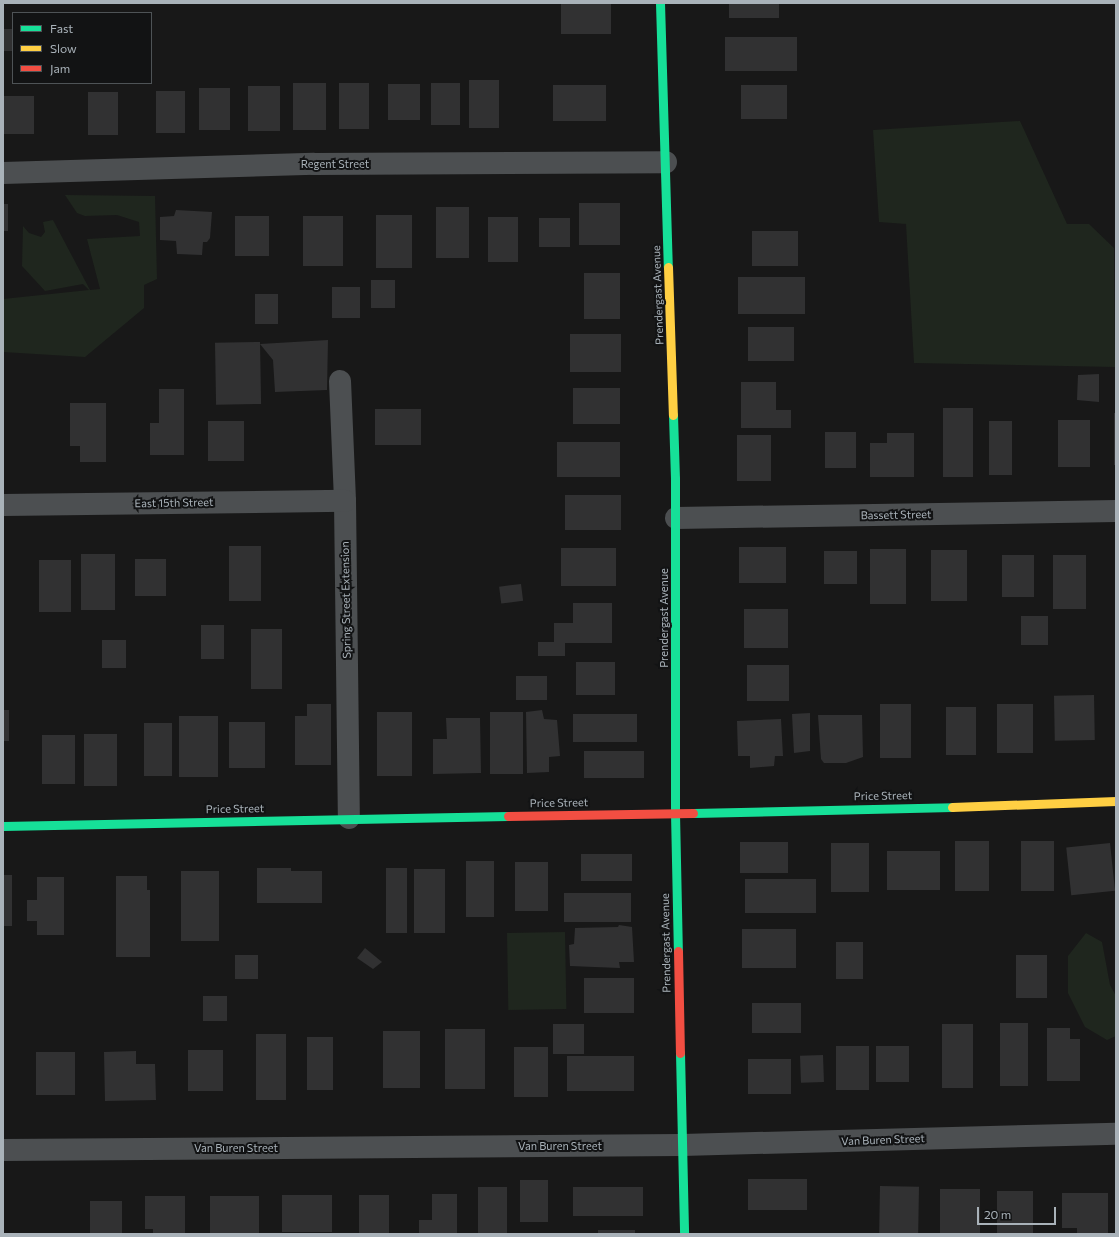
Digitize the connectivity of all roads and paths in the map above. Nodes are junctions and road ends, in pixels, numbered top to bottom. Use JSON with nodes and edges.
{"nodes":[{"id":1,"x":660,"y":3,"type":"edge"},
{"id":2,"x":666,"y":162,"type":"junction"},
{"id":3,"x":3,"y":173,"type":"edge"},
{"id":4,"x":340,"y":381,"type":"dead end"},
{"id":5,"x":345,"y":501,"type":"junction"},
{"id":6,"x":3,"y":505,"type":"edge"},
{"id":7,"x":1116,"y":511,"type":"edge"},
{"id":8,"x":676,"y":518,"type":"junction"},
{"id":9,"x":1116,"y":801,"type":"edge"},
{"id":10,"x":676,"y":812,"type":"junction"},
{"id":11,"x":349,"y":818,"type":"junction"},
{"id":12,"x":3,"y":826,"type":"edge"},
{"id":13,"x":1116,"y":1134,"type":"edge"},
{"id":14,"x":682,"y":1145,"type":"junction"},
{"id":15,"x":3,"y":1150,"type":"edge"},
{"id":16,"x":684,"y":1234,"type":"edge"}],
"edges":[{"from":1,"to":2,"type":"street","name":"Prendergast Avenue"},
{"from":2,"to":3,"type":"street","name":"Regent Street"},
{"from":2,"to":8,"type":"street","name":"Prendergast Avenue"},
{"from":4,"to":5,"type":"street","name":"Spring Street Extension"},
{"from":5,"to":6,"type":"street","name":"East 15th Street"},
{"from":5,"to":11,"type":"street","name":"Spring Street Extension"},
{"from":7,"to":8,"type":"street","name":"Bassett Street"},
{"from":8,"to":10,"type":"street","name":"Prendergast Avenue"},
{"from":9,"to":10,"type":"street","name":"Price Street"},
{"from":10,"to":11,"type":"street","name":"Price Street"},
{"from":10,"to":14,"type":"street","name":"Prendergast Avenue"},
{"from":11,"to":12,"type":"street","name":"Price Street"},
{"from":13,"to":14,"type":"street","name":"Van Buren Street"},
{"from":14,"to":15,"type":"street","name":"Van Buren Street"},
{"from":14,"to":16,"type":"street","name":"Prendergast Avenue"}]}
